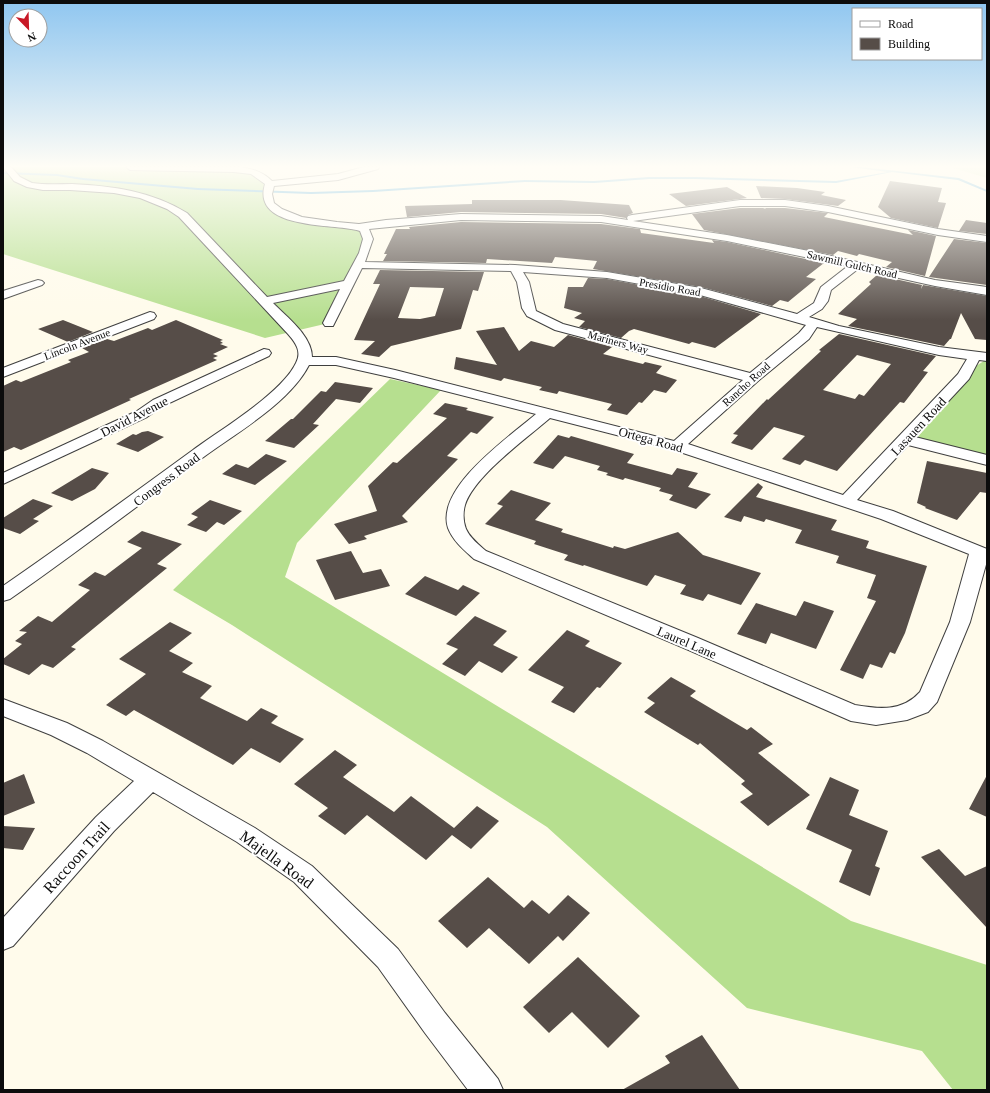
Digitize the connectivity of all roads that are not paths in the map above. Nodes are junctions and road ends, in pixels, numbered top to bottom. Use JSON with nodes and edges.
{"nodes":[{"id":1,"x":186,"y":218,"type":"edge"},
{"id":2,"x":299,"y":218,"type":"edge"},
{"id":3,"x":454,"y":218,"type":"edge"},
{"id":4,"x":535,"y":218,"type":"edge"},
{"id":5,"x":618,"y":218,"type":"edge"},
{"id":6,"x":644,"y":218,"type":"edge"},
{"id":7,"x":871,"y":218,"type":"edge"},
{"id":8,"x":602,"y":219,"type":"junction"},
{"id":9,"x":359,"y":227,"type":"junction"},
{"id":10,"x":652,"y":227,"type":"junction"},
{"id":11,"x":987,"y":239,"type":"edge"},
{"id":12,"x":358,"y":265,"type":"junction"},
{"id":13,"x":856,"y":265,"type":"junction"},
{"id":14,"x":515,"y":268,"type":"junction"},
{"id":15,"x":38,"y":283,"type":"dead end"},
{"id":16,"x":347,"y":284,"type":"junction"},
{"id":17,"x":987,"y":291,"type":"edge"},
{"id":18,"x":3,"y":295,"type":"edge"},
{"id":19,"x":264,"y":301,"type":"junction"},
{"id":20,"x":150,"y":316,"type":"dead end"},
{"id":21,"x":799,"y":318,"type":"junction"},
{"id":22,"x":329,"y":323,"type":"dead end"},
{"id":23,"x":814,"y":323,"type":"junction"},
{"id":24,"x":264,"y":353,"type":"dead end"},
{"id":25,"x":304,"y":353,"type":"junction"},
{"id":26,"x":981,"y":356,"type":"edge"},
{"id":27,"x":3,"y":373,"type":"edge"},
{"id":28,"x":753,"y":378,"type":"junction"},
{"id":29,"x":548,"y":412,"type":"junction"},
{"id":30,"x":905,"y":439,"type":"junction"},
{"id":31,"x":677,"y":446,"type":"junction"},
{"id":32,"x":987,"y":460,"type":"edge"},
{"id":33,"x":3,"y":479,"type":"edge"},
{"id":34,"x":847,"y":501,"type":"junction"},
{"id":35,"x":983,"y":554,"type":"edge"},
{"id":36,"x":3,"y":595,"type":"edge"},
{"id":37,"x":3,"y":707,"type":"edge"},
{"id":38,"x":151,"y":779,"type":"junction"},
{"id":39,"x":3,"y":937,"type":"edge"},
{"id":40,"x":487,"y":1090,"type":"edge"}],
"edges":[{"from":1,"to":19,"type":"street"},
{"from":2,"to":9,"type":"street","name":"Sawmill Gulch Road"},
{"from":3,"to":9,"type":"street","name":"Sawmill Gulch Road"},
{"from":4,"to":8,"type":"street","name":"Sawmill Gulch Road"},
{"from":5,"to":8,"type":"street"},
{"from":6,"to":10,"type":"street"},
{"from":7,"to":11,"type":"street"},
{"from":8,"to":10,"type":"street","name":"Sawmill Gulch Road"},
{"from":9,"to":12,"type":"street"},
{"from":10,"to":13,"type":"street","name":"Sawmill Gulch Road"},
{"from":12,"to":14,"type":"street","name":"Presidio Road"},
{"from":12,"to":16,"type":"street"},
{"from":13,"to":17,"type":"street","name":"Sawmill Gulch Road"},
{"from":13,"to":21,"type":"street"},
{"from":14,"to":21,"type":"street","name":"Presidio Road"},
{"from":14,"to":28,"type":"street","name":"Mariners Way"},
{"from":15,"to":18,"type":"street"},
{"from":16,"to":19,"type":"street"},
{"from":16,"to":22,"type":"street"},
{"from":19,"to":25,"type":"street"},
{"from":20,"to":27,"type":"street","name":"Lincoln Avenue"},
{"from":21,"to":23,"type":"street","name":"Presidio Road"},
{"from":23,"to":26,"type":"street","name":"Presidio Road"},
{"from":23,"to":28,"type":"street","name":"Rancho Road"},
{"from":24,"to":33,"type":"street","name":"David Avenue"},
{"from":25,"to":29,"type":"street","name":"Ortega Road"},
{"from":25,"to":36,"type":"street","name":"Congress Road"},
{"from":26,"to":30,"type":"street","name":"Lasauen Road"},
{"from":28,"to":31,"type":"street","name":"Rancho Road"},
{"from":29,"to":31,"type":"street","name":"Ortega Road"},
{"from":29,"to":35,"type":"street","name":"Laurel Lane"},
{"from":30,"to":32,"type":"street"},
{"from":30,"to":34,"type":"street","name":"Lasauen Road"},
{"from":31,"to":34,"type":"street","name":"Ortega Road"},
{"from":34,"to":35,"type":"street","name":"Ortega Road"},
{"from":37,"to":38,"type":"street","name":"Majella Road"},
{"from":38,"to":39,"type":"street","name":"Raccoon Trail"},
{"from":38,"to":40,"type":"street","name":"Majella Road"}]}
